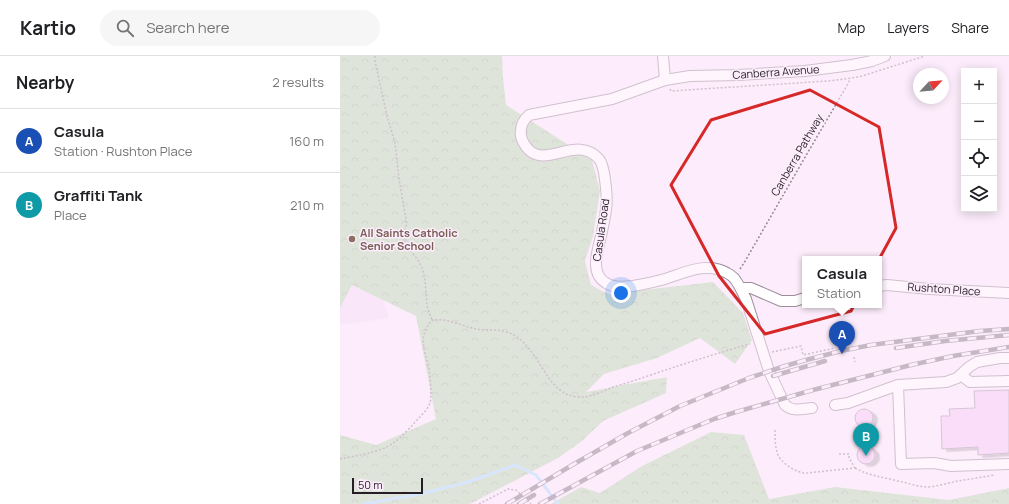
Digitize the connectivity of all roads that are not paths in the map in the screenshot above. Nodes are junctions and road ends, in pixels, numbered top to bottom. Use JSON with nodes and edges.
{"nodes":[{"id":1,"x":663,"y":56,"type":"edge"},
{"id":2,"x":885,"y":56,"type":"edge"},
{"id":3,"x":665,"y":80,"type":"junction"},
{"id":4,"x":882,"y":286,"type":"edge"},
{"id":5,"x":741,"y":288,"type":"junction"},
{"id":6,"x":1009,"y":293,"type":"edge"},
{"id":7,"x":802,"y":299,"type":"edge"},
{"id":8,"x":1009,"y":358,"type":"edge"},
{"id":9,"x":961,"y":375,"type":"junction"},
{"id":10,"x":1009,"y":381,"type":"edge"},
{"id":11,"x":898,"y":385,"type":"junction"},
{"id":12,"x":835,"y":405,"type":"dead end"},
{"id":13,"x":812,"y":408,"type":"dead end"},
{"id":14,"x":1009,"y":464,"type":"edge"}],
"edges":[{"from":1,"to":3,"type":"street"},
{"from":2,"to":3,"type":"street","name":"Canberra Avenue"},
{"from":3,"to":5,"type":"street","name":"Casula Road"},
{"from":4,"to":6,"type":"street","name":"Rushton Place"},
{"from":5,"to":7,"type":"street"},
{"from":5,"to":13,"type":"street","name":"Casula Road"},
{"from":8,"to":9,"type":"street"},
{"from":9,"to":10,"type":"street"},
{"from":9,"to":11,"type":"street"},
{"from":11,"to":12,"type":"street"},
{"from":11,"to":14,"type":"street"}]}
